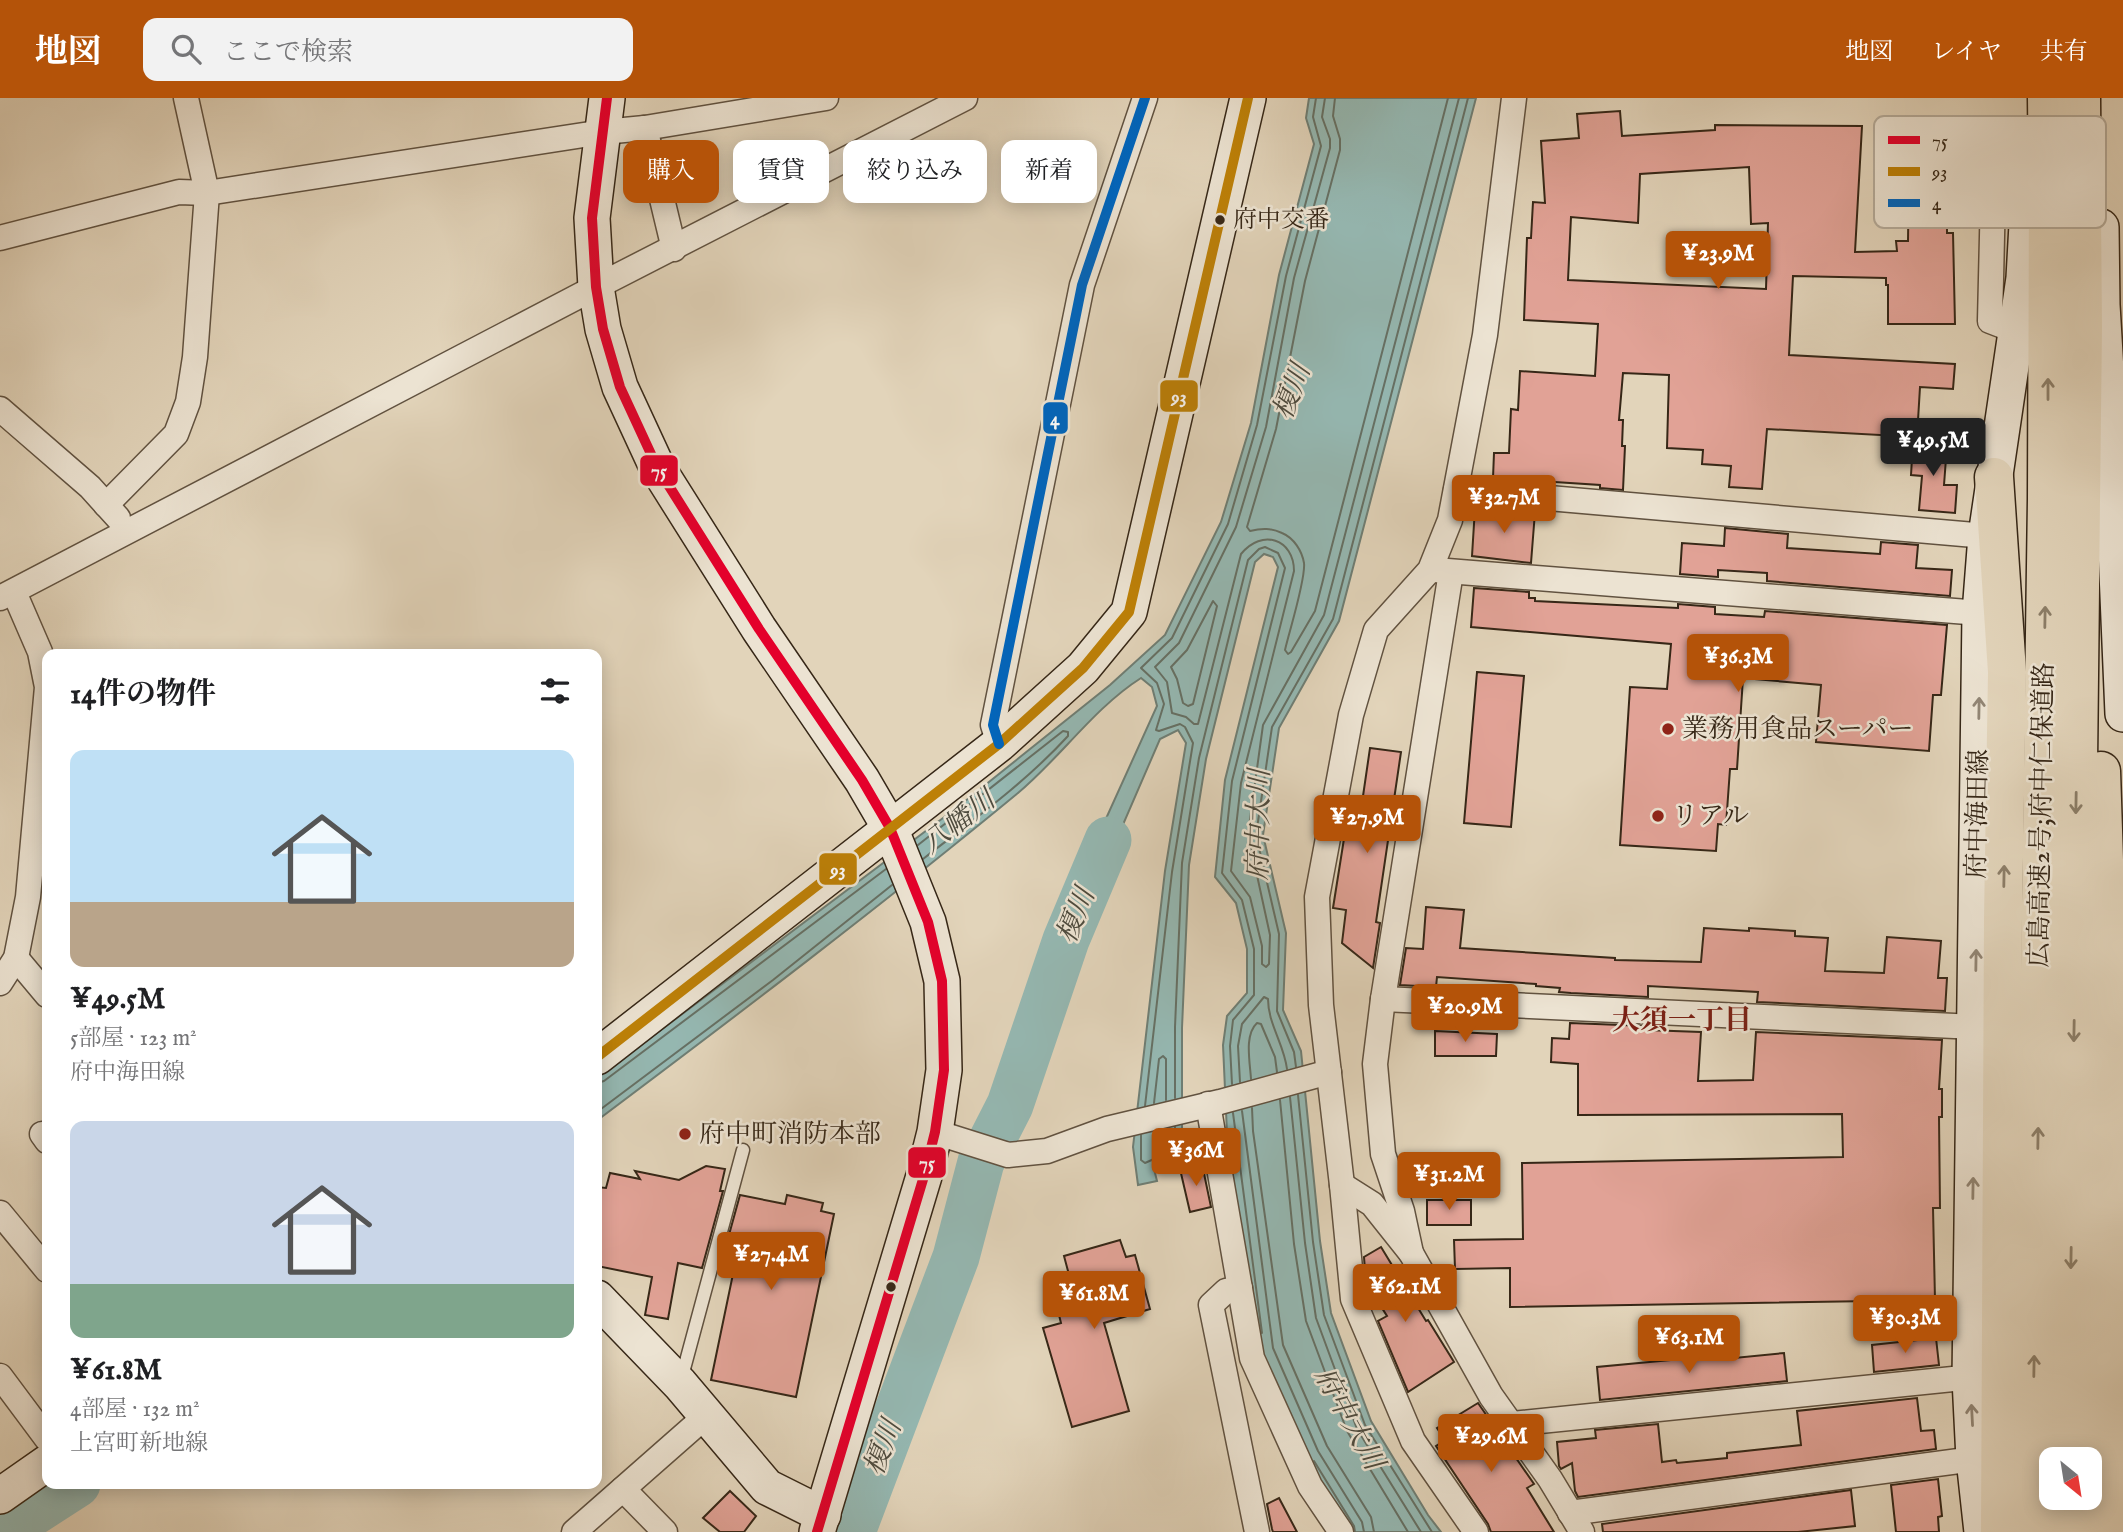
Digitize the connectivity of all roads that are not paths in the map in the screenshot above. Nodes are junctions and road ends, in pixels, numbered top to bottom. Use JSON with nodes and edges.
{"nodes":[{"id":1,"x":186,"y":98,"type":"edge"},
{"id":2,"x":607,"y":98,"type":"edge"},
{"id":3,"x":826,"y":98,"type":"edge"},
{"id":4,"x":965,"y":98,"type":"edge"},
{"id":5,"x":1145,"y":98,"type":"edge"},
{"id":6,"x":1248,"y":98,"type":"edge"},
{"id":7,"x":1514,"y":98,"type":"edge"},
{"id":8,"x":2033,"y":98,"type":"edge"},
{"id":9,"x":2047,"y":98,"type":"edge"},
{"id":10,"x":2081,"y":98,"type":"edge"},
{"id":11,"x":2098,"y":98,"type":"edge"},
{"id":12,"x":2032,"y":116,"type":"edge"},
{"id":13,"x":2047,"y":116,"type":"edge"},
{"id":14,"x":2081,"y":116,"type":"edge"},
{"id":15,"x":2099,"y":116,"type":"edge"},
{"id":16,"x":645,"y":128,"type":"junction"},
{"id":17,"x":603,"y":132,"type":"junction"},
{"id":18,"x":207,"y":194,"type":"junction"},
{"id":19,"x":2106,"y":209,"type":"edge"},
{"id":20,"x":1992,"y":228,"type":"edge"},
{"id":21,"x":2027,"y":228,"type":"edge"},
{"id":22,"x":2049,"y":228,"type":"edge"},
{"id":23,"x":2082,"y":228,"type":"edge"},
{"id":24,"x":0,"y":238,"type":"edge"},
{"id":25,"x":674,"y":248,"type":"junction"},
{"id":26,"x":596,"y":286,"type":"junction"},
{"id":27,"x":2113,"y":306,"type":"edge"},
{"id":28,"x":2016,"y":331,"type":"junction"},
{"id":29,"x":0,"y":409,"type":"edge"},
{"id":30,"x":1994,"y":477,"type":"junction"},
{"id":31,"x":1456,"y":490,"type":"junction"},
{"id":32,"x":106,"y":505,"type":"junction"},
{"id":33,"x":131,"y":531,"type":"junction"},
{"id":34,"x":1986,"y":536,"type":"junction"},
{"id":35,"x":1441,"y":571,"type":"junction"},
{"id":36,"x":7,"y":595,"type":"edge"},
{"id":37,"x":1980,"y":613,"type":"junction"},
{"id":38,"x":42,"y":662,"type":"edge"},
{"id":39,"x":2123,"y":714,"type":"edge"},
{"id":40,"x":999,"y":744,"type":"junction"},
{"id":41,"x":42,"y":745,"type":"edge"},
{"id":42,"x":894,"y":838,"type":"junction"},
{"id":43,"x":16,"y":958,"type":"junction"},
{"id":44,"x":0,"y":983,"type":"edge"},
{"id":45,"x":42,"y":989,"type":"edge"},
{"id":46,"x":1383,"y":999,"type":"junction"},
{"id":47,"x":1976,"y":1027,"type":"junction"},
{"id":48,"x":602,"y":1053,"type":"edge"},
{"id":49,"x":1320,"y":1074,"type":"junction"},
{"id":50,"x":1214,"y":1103,"type":"junction"},
{"id":51,"x":950,"y":1136,"type":"junction"},
{"id":52,"x":743,"y":1150,"type":"dead end"},
{"id":53,"x":1342,"y":1185,"type":"junction"},
{"id":54,"x":0,"y":1213,"type":"edge"},
{"id":55,"x":2123,"y":1222,"type":"edge"},
{"id":56,"x":1410,"y":1253,"type":"junction"},
{"id":57,"x":42,"y":1264,"type":"edge"},
{"id":58,"x":1240,"y":1287,"type":"junction"},
{"id":59,"x":602,"y":1303,"type":"edge"},
{"id":60,"x":0,"y":1376,"type":"edge"},
{"id":61,"x":1970,"y":1379,"type":"junction"},
{"id":62,"x":680,"y":1384,"type":"junction"},
{"id":63,"x":707,"y":1415,"type":"junction"},
{"id":64,"x":1512,"y":1424,"type":"junction"},
{"id":65,"x":42,"y":1431,"type":"edge"},
{"id":66,"x":2070,"y":1447,"type":"edge"},
{"id":67,"x":1974,"y":1460,"type":"junction"},
{"id":68,"x":42,"y":1467,"type":"edge"},
{"id":69,"x":623,"y":1489,"type":"junction"},
{"id":70,"x":0,"y":1496,"type":"edge"},
{"id":71,"x":2071,"y":1510,"type":"edge"},
{"id":72,"x":1576,"y":1522,"type":"edge"},
{"id":73,"x":820,"y":1523,"type":"edge"},
{"id":74,"x":574,"y":1532,"type":"edge"},
{"id":75,"x":665,"y":1532,"type":"edge"},
{"id":76,"x":1257,"y":1532,"type":"edge"},
{"id":77,"x":1341,"y":1532,"type":"edge"},
{"id":78,"x":1476,"y":1532,"type":"edge"},
{"id":79,"x":1982,"y":1532,"type":"edge"},
{"id":80,"x":2000,"y":1532,"type":"edge"},
{"id":81,"x":2035,"y":1532,"type":"edge"},
{"id":82,"x":2072,"y":1532,"type":"edge"},
{"id":83,"x":2104,"y":1532,"type":"edge"},
{"id":84,"x":2112,"y":1532,"type":"edge"}],
"edges":[{"from":1,"to":18,"type":"street"},
{"from":2,"to":17,"type":"main road"},
{"from":3,"to":16,"type":"street"},
{"from":4,"to":25,"type":"street"},
{"from":5,"to":40,"type":"street"},
{"from":6,"to":40,"type":"main road"},
{"from":7,"to":31,"type":"street"},
{"from":8,"to":12,"type":"main road","name":"府中海田線"},
{"from":13,"to":9,"type":"highway","name":"広島高速2号;府中仁保道路","one_way":true},
{"from":10,"to":14,"type":"highway","name":"広島高速2号;府中仁保道路","one_way":true},
{"from":11,"to":15,"type":"main road"},
{"from":16,"to":17,"type":"street"},
{"from":16,"to":25,"type":"street"},
{"from":17,"to":18,"type":"street"},
{"from":17,"to":26,"type":"main road"},
{"from":18,"to":24,"type":"street"},
{"from":18,"to":32,"type":"street"},
{"from":19,"to":27,"type":"main road"},
{"from":20,"to":28,"type":"street"},
{"from":21,"to":28,"type":"main road","name":"府中海田線"},
{"from":81,"to":22,"type":"highway","name":"広島高速2号;府中仁保道路","one_way":true},
{"from":23,"to":66,"type":"highway","name":"広島高速2号;府中仁保道路","one_way":true},
{"from":25,"to":26,"type":"street"},
{"from":26,"to":33,"type":"street"},
{"from":26,"to":42,"type":"main road"},
{"from":27,"to":39,"type":"main road"},
{"from":27,"to":83,"type":"highway"},
{"from":28,"to":30,"type":"main road","name":"府中海田線"},
{"from":29,"to":32,"type":"street"},
{"from":30,"to":34,"type":"main road","name":"府中海田線"},
{"from":80,"to":30,"type":"highway","one_way":true},
{"from":31,"to":34,"type":"street"},
{"from":31,"to":35,"type":"street"},
{"from":32,"to":33,"type":"street"},
{"from":33,"to":36,"type":"street"},
{"from":34,"to":37,"type":"main road","name":"府中海田線"},
{"from":35,"to":37,"type":"street"},
{"from":35,"to":46,"type":"street"},
{"from":35,"to":49,"type":"street"},
{"from":36,"to":38,"type":"street"},
{"from":47,"to":37,"type":"main road","name":"府中海田線","one_way":true},
{"from":40,"to":42,"type":"main road"},
{"from":41,"to":43,"type":"street"},
{"from":42,"to":48,"type":"main road"},
{"from":42,"to":51,"type":"main road"},
{"from":43,"to":44,"type":"street"},
{"from":43,"to":45,"type":"street"},
{"from":46,"to":47,"type":"street"},
{"from":46,"to":56,"type":"street"},
{"from":61,"to":47,"type":"main road","name":"府中海田線","one_way":true},
{"from":49,"to":50,"type":"street"},
{"from":49,"to":53,"type":"street"},
{"from":50,"to":51,"type":"street"},
{"from":50,"to":58,"type":"street"},
{"from":51,"to":73,"type":"main road"},
{"from":52,"to":62,"type":"lane"},
{"from":53,"to":56,"type":"street"},
{"from":53,"to":78,"type":"street"},
{"from":54,"to":57,"type":"street"},
{"from":55,"to":84,"type":"main road"},
{"from":56,"to":64,"type":"street"},
{"from":58,"to":76,"type":"street"},
{"from":58,"to":77,"type":"street"},
{"from":59,"to":62,"type":"main road"},
{"from":60,"to":65,"type":"street"},
{"from":61,"to":64,"type":"street"},
{"from":67,"to":61,"type":"main road","name":"府中海田線","one_way":true},
{"from":62,"to":63,"type":"main road"},
{"from":63,"to":69,"type":"street"},
{"from":63,"to":73,"type":"main road"},
{"from":64,"to":72,"type":"street"},
{"from":67,"to":72,"type":"street"},
{"from":67,"to":79,"type":"main road","name":"府中海田線"},
{"from":68,"to":70,"type":"main road"},
{"from":69,"to":74,"type":"street"},
{"from":69,"to":75,"type":"street"},
{"from":71,"to":82,"type":"highway"}]}
